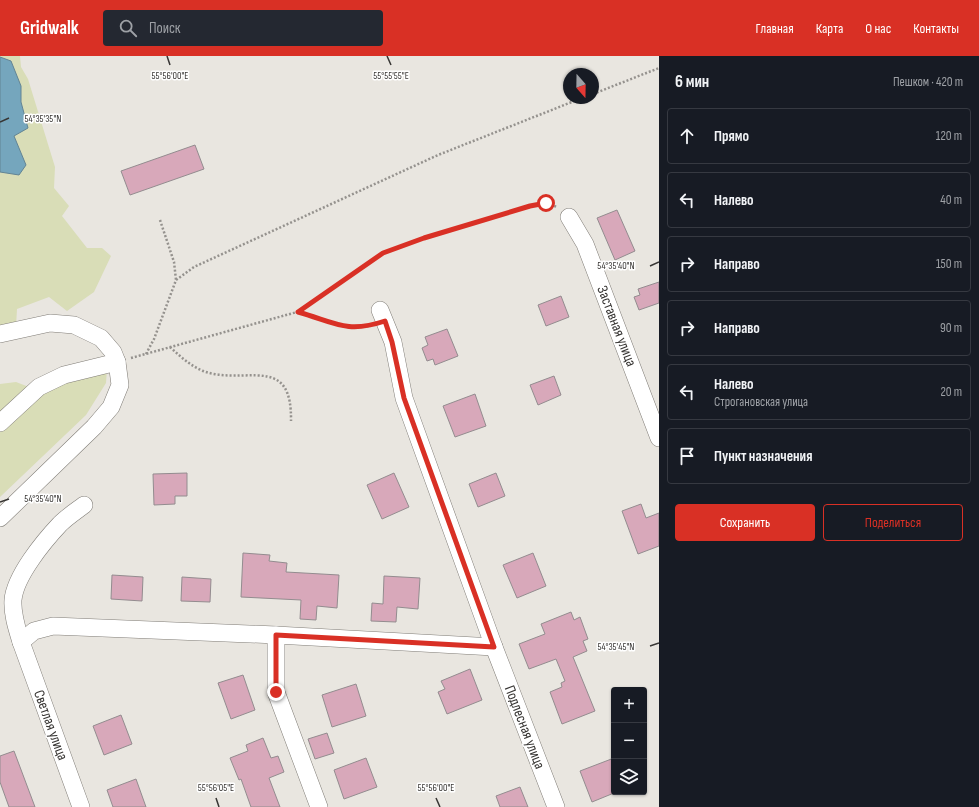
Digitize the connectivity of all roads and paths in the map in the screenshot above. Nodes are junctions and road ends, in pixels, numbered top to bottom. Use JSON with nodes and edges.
{"nodes":[{"id":1,"x":659,"y":68,"type":"edge"},
{"id":2,"x":599,"y":92,"type":"edge"},
{"id":3,"x":567,"y":104,"type":"edge"},
{"id":4,"x":569,"y":217,"type":"joint"},
{"id":5,"x":160,"y":220,"type":"dead end"},
{"id":6,"x":176,"y":280,"type":"junction"},
{"id":7,"x":298,"y":312,"type":"junction"},
{"id":8,"x":382,"y":316,"type":"joint"},
{"id":9,"x":0,"y":334,"type":"edge"},
{"id":10,"x":170,"y":346,"type":"junction"},
{"id":11,"x":146,"y":354,"type":"junction"},
{"id":12,"x":117,"y":362,"type":"junction"},
{"id":13,"x":291,"y":421,"type":"dead end"},
{"id":14,"x":0,"y":423,"type":"edge"},
{"id":15,"x":659,"y":438,"type":"edge"},
{"id":16,"x":84,"y":505,"type":"dead end"},
{"id":17,"x":0,"y":518,"type":"edge"},
{"id":18,"x":276,"y":635,"type":"junction"},
{"id":19,"x":21,"y":642,"type":"junction"},
{"id":20,"x":494,"y":647,"type":"junction"},
{"id":21,"x":81,"y":807,"type":"edge"},
{"id":22,"x":319,"y":807,"type":"edge"},
{"id":23,"x":556,"y":807,"type":"edge"}],
"edges":[{"from":1,"to":2,"type":"path"},
{"from":3,"to":6,"type":"path"},
{"from":4,"to":7,"type":"path"},
{"from":4,"to":15,"type":"street","name":"Заставная улица"},
{"from":5,"to":6,"type":"path"},
{"from":6,"to":11,"type":"path"},
{"from":7,"to":8,"type":"path"},
{"from":7,"to":10,"type":"path"},
{"from":8,"to":20,"type":"street","name":"Подлесная улица"},
{"from":9,"to":12,"type":"street"},
{"from":10,"to":11,"type":"path"},
{"from":10,"to":13,"type":"path"},
{"from":11,"to":12,"type":"path"},
{"from":12,"to":14,"type":"street"},
{"from":12,"to":17,"type":"street"},
{"from":16,"to":19,"type":"street","name":"Светлая улица"},
{"from":18,"to":19,"type":"street"},
{"from":18,"to":20,"type":"street"},
{"from":18,"to":22,"type":"street"},
{"from":19,"to":21,"type":"street","name":"Светлая улица"},
{"from":20,"to":23,"type":"street","name":"Подлесная улица"}]}
